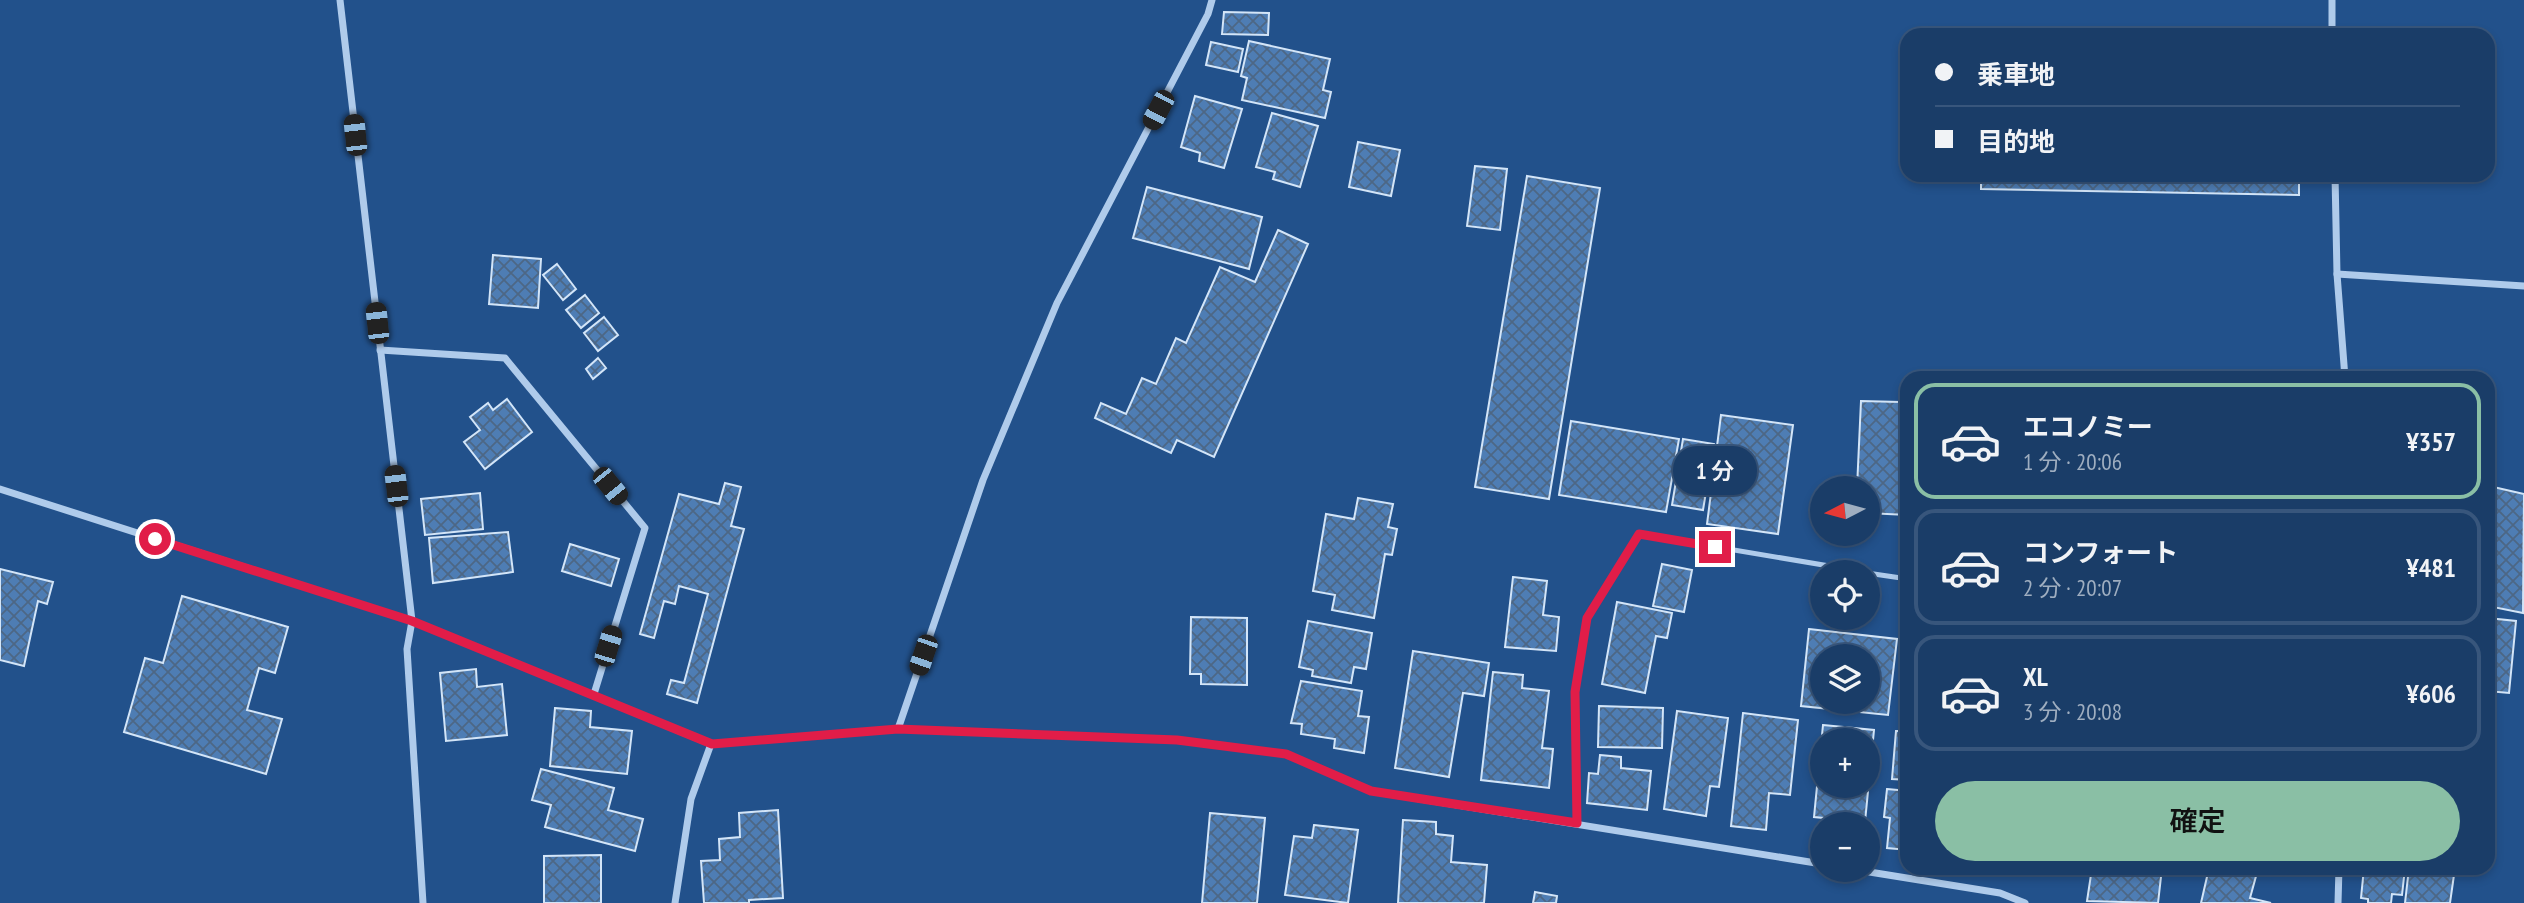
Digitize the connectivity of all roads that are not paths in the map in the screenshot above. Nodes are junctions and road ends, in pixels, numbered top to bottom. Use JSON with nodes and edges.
{"nodes":[{"id":1,"x":340,"y":0,"type":"edge"},
{"id":2,"x":1212,"y":0,"type":"edge"},
{"id":3,"x":2332,"y":0,"type":"edge"},
{"id":4,"x":2332,"y":28,"type":"edge"},
{"id":5,"x":2335,"y":182,"type":"edge"},
{"id":6,"x":2337,"y":274,"type":"junction"},
{"id":7,"x":2524,"y":286,"type":"edge"},
{"id":8,"x":380,"y":350,"type":"junction"},
{"id":9,"x":2344,"y":371,"type":"edge"},
{"id":10,"x":0,"y":489,"type":"edge"},
{"id":11,"x":1810,"y":563,"type":"edge"},
{"id":12,"x":1880,"y":574,"type":"edge"},
{"id":13,"x":1900,"y":578,"type":"edge"},
{"id":14,"x":412,"y":621,"type":"junction"},
{"id":15,"x":594,"y":694,"type":"junction"},
{"id":16,"x":898,"y":729,"type":"junction"},
{"id":17,"x":712,"y":744,"type":"junction"},
{"id":18,"x":1577,"y":823,"type":"junction"},
{"id":19,"x":1810,"y":862,"type":"edge"},
{"id":20,"x":1880,"y":874,"type":"edge"},
{"id":21,"x":2339,"y":875,"type":"edge"},
{"id":22,"x":423,"y":903,"type":"edge"},
{"id":23,"x":675,"y":903,"type":"edge"},
{"id":24,"x":2025,"y":903,"type":"edge"},
{"id":25,"x":2338,"y":903,"type":"edge"}],
"edges":[{"from":1,"to":8,"type":"street"},
{"from":2,"to":16,"type":"street"},
{"from":3,"to":4,"type":"street"},
{"from":5,"to":6,"type":"street"},
{"from":6,"to":7,"type":"street"},
{"from":6,"to":9,"type":"street"},
{"from":8,"to":14,"type":"street"},
{"from":8,"to":15,"type":"street"},
{"from":10,"to":14,"type":"street"},
{"from":11,"to":18,"type":"lane"},
{"from":12,"to":13,"type":"lane"},
{"from":14,"to":15,"type":"street"},
{"from":14,"to":22,"type":"street"},
{"from":15,"to":17,"type":"street"},
{"from":16,"to":17,"type":"street"},
{"from":16,"to":18,"type":"street"},
{"from":17,"to":23,"type":"street"},
{"from":18,"to":19,"type":"street"},
{"from":20,"to":24,"type":"street"},
{"from":21,"to":25,"type":"street"}]}
